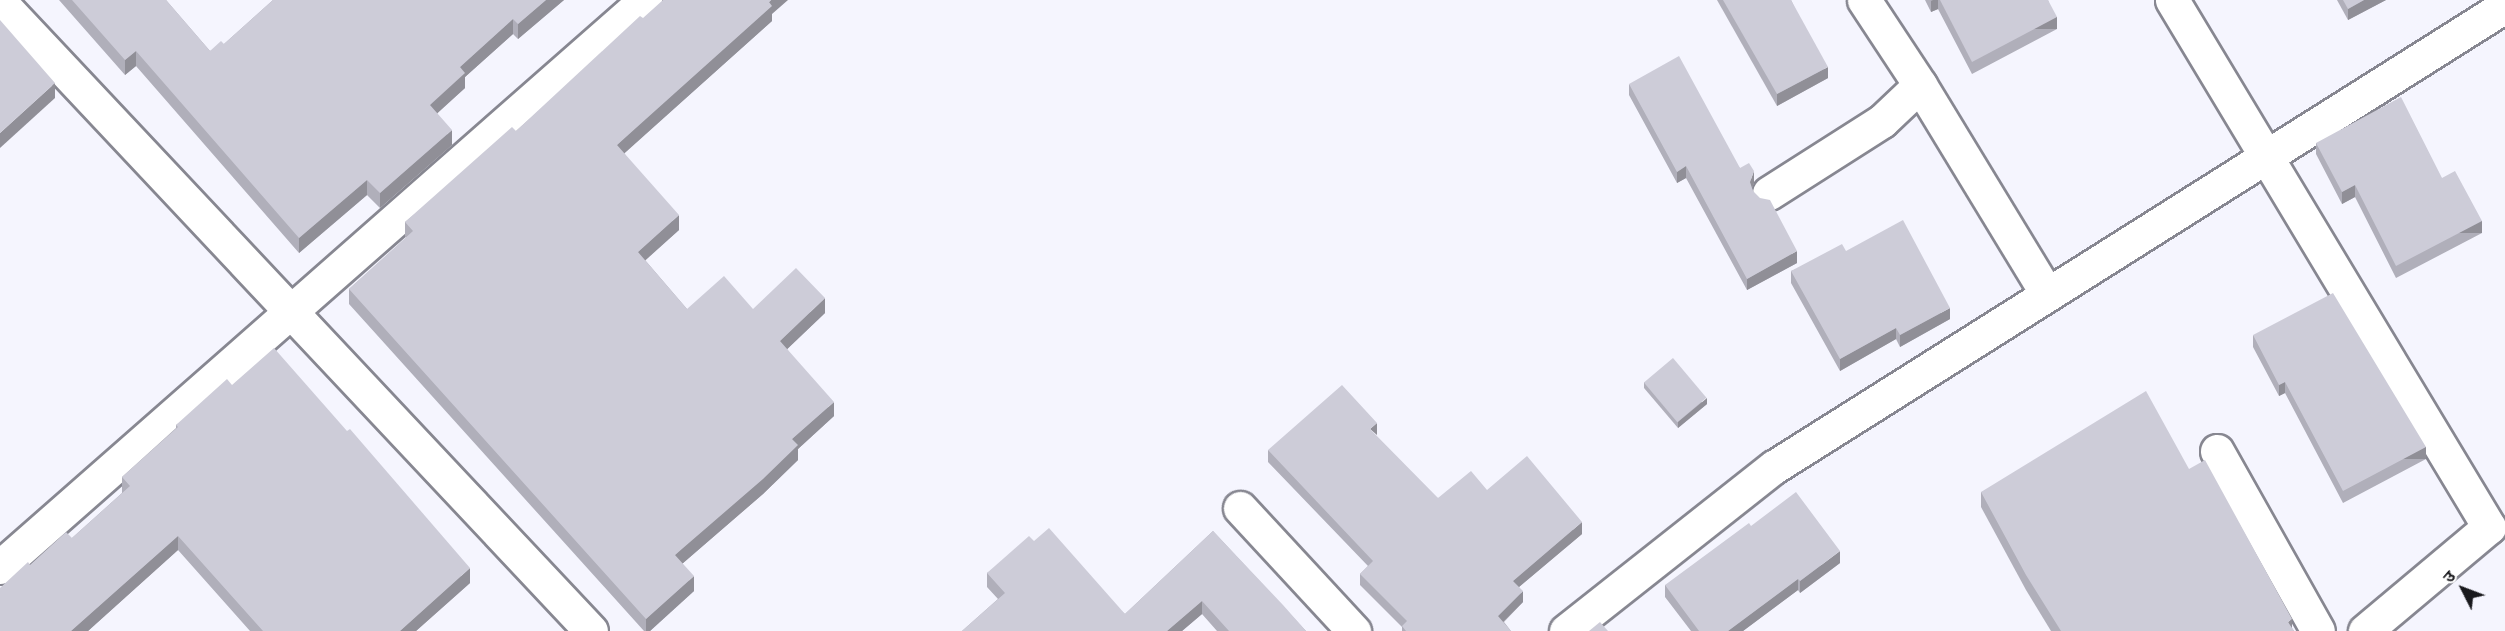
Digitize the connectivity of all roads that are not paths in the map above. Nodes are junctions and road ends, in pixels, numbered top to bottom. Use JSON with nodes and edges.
{"nodes":[{"id":1,"x":645,"y":0,"type":"edge"},
{"id":2,"x":1864,"y":0,"type":"edge"},
{"id":3,"x":2172,"y":0,"type":"edge"},
{"id":4,"x":0,"y":2,"type":"edge"},
{"id":5,"x":2496,"y":14,"type":"edge"},
{"id":6,"x":1920,"y":85,"type":"junction"},
{"id":7,"x":2266,"y":156,"type":"junction"},
{"id":8,"x":1769,"y":193,"type":"dead end"},
{"id":9,"x":2048,"y":294,"type":"junction"},
{"id":10,"x":290,"y":310,"type":"junction"},
{"id":11,"x":2217,"y":451,"type":"dead end"},
{"id":12,"x":1240,"y":508,"type":"dead end"},
{"id":13,"x":0,"y":567,"type":"edge"},
{"id":14,"x":591,"y":631,"type":"edge"},
{"id":15,"x":1354,"y":631,"type":"edge"},
{"id":16,"x":1566,"y":631,"type":"edge"},
{"id":17,"x":2318,"y":631,"type":"edge"},
{"id":18,"x":2365,"y":631,"type":"edge"}],
"edges":[{"from":1,"to":10,"type":"street"},
{"from":2,"to":6,"type":"street"},
{"from":3,"to":7,"type":"street"},
{"from":4,"to":10,"type":"street"},
{"from":5,"to":7,"type":"street"},
{"from":6,"to":8,"type":"street"},
{"from":6,"to":9,"type":"street"},
{"from":7,"to":9,"type":"street"},
{"from":7,"to":18,"type":"street"},
{"from":9,"to":16,"type":"street"},
{"from":10,"to":13,"type":"street"},
{"from":10,"to":14,"type":"street"},
{"from":11,"to":17,"type":"street"},
{"from":12,"to":15,"type":"street"}]}
